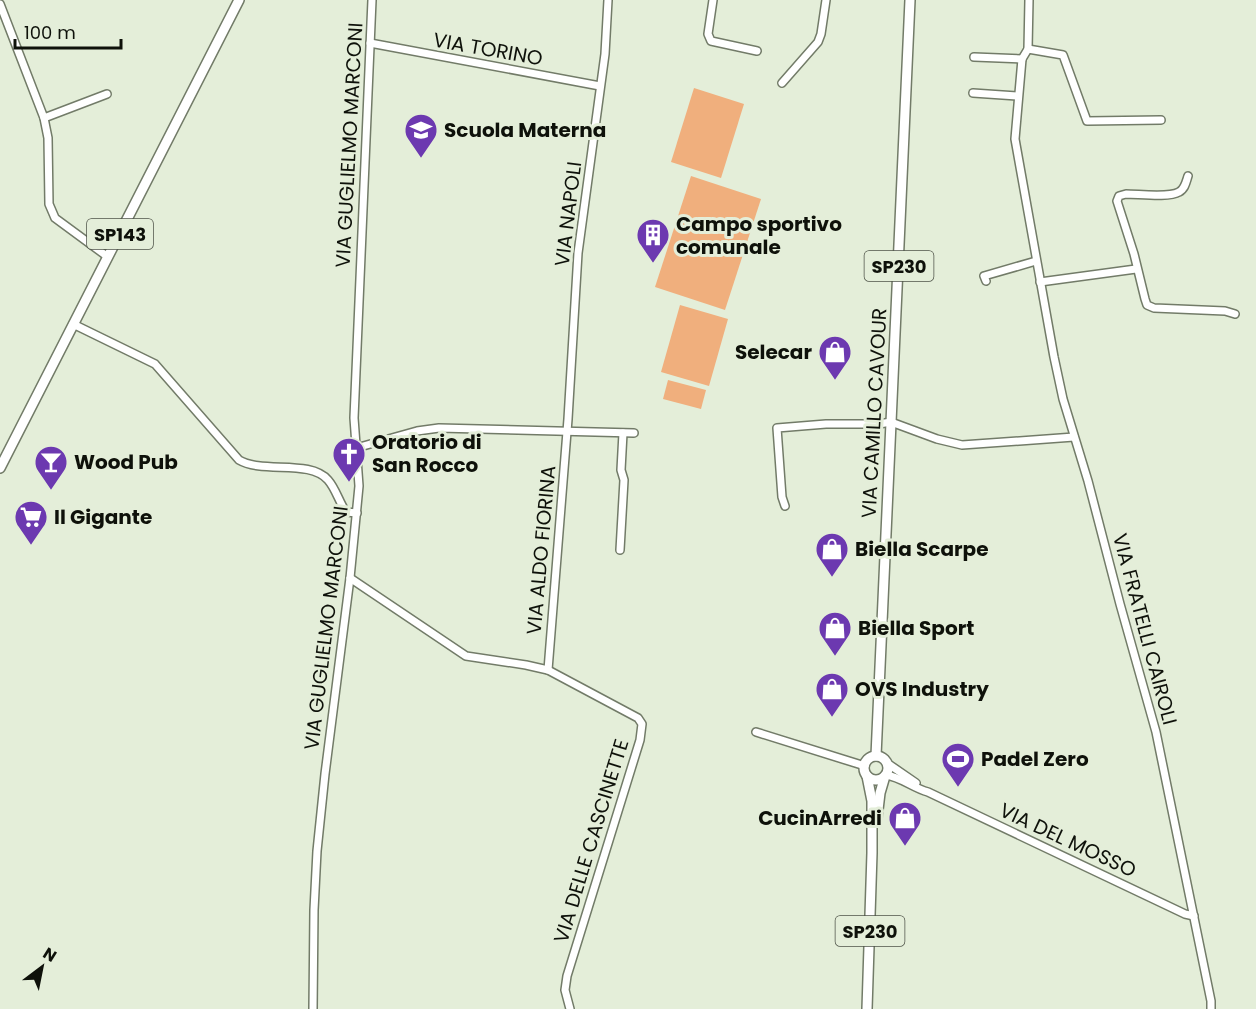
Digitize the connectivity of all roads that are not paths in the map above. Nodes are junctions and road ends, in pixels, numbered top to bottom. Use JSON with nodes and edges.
{"nodes":[{"id":1,"x":239,"y":0,"type":"edge"},
{"id":2,"x":372,"y":0,"type":"edge"},
{"id":3,"x":608,"y":0,"type":"edge"},
{"id":4,"x":713,"y":0,"type":"edge"},
{"id":5,"x":826,"y":0,"type":"edge"},
{"id":6,"x":910,"y":0,"type":"edge"},
{"id":7,"x":1029,"y":0,"type":"edge"},
{"id":8,"x":0,"y":4,"type":"edge"},
{"id":9,"x":370,"y":44,"type":"junction"},
{"id":10,"x":1028,"y":50,"type":"junction"},
{"id":11,"x":757,"y":51,"type":"dead end"},
{"id":12,"x":974,"y":57,"type":"dead end"},
{"id":13,"x":1022,"y":59,"type":"junction"},
{"id":14,"x":782,"y":83,"type":"dead end"},
{"id":15,"x":600,"y":86,"type":"junction"},
{"id":16,"x":973,"y":93,"type":"dead end"},
{"id":17,"x":107,"y":94,"type":"dead end"},
{"id":18,"x":1017,"y":96,"type":"junction"},
{"id":19,"x":44,"y":118,"type":"junction"},
{"id":20,"x":1161,"y":120,"type":"dead end"},
{"id":21,"x":1188,"y":176,"type":"dead end"},
{"id":22,"x":108,"y":257,"type":"junction"},
{"id":23,"x":1036,"y":261,"type":"junction"},
{"id":24,"x":1136,"y":269,"type":"junction"},
{"id":25,"x":986,"y":282,"type":"dead end"},
{"id":26,"x":1040,"y":282,"type":"junction"},
{"id":27,"x":1235,"y":314,"type":"dead end"},
{"id":28,"x":73,"y":324,"type":"junction"},
{"id":29,"x":891,"y":422,"type":"junction"},
{"id":30,"x":567,"y":433,"type":"junction"},
{"id":31,"x":623,"y":433,"type":"junction"},
{"id":32,"x":634,"y":433,"type":"dead end"},
{"id":33,"x":1074,"y":436,"type":"junction"},
{"id":34,"x":356,"y":448,"type":"junction"},
{"id":35,"x":0,"y":468,"type":"edge"},
{"id":36,"x":785,"y":506,"type":"dead end"},
{"id":37,"x":357,"y":513,"type":"junction"},
{"id":38,"x":620,"y":550,"type":"dead end"},
{"id":39,"x":350,"y":578,"type":"junction"},
{"id":40,"x":548,"y":670,"type":"junction"},
{"id":41,"x":756,"y":732,"type":"dead end"},
{"id":42,"x":876,"y":756,"type":"junction"},
{"id":43,"x":887,"y":763,"type":"junction"},
{"id":44,"x":866,"y":771,"type":"junction"},
{"id":45,"x":885,"y":776,"type":"junction"},
{"id":46,"x":928,"y":792,"type":"junction"},
{"id":47,"x":872,"y":853,"type":"junction"},
{"id":48,"x":1194,"y":916,"type":"junction"},
{"id":49,"x":314,"y":1009,"type":"edge"},
{"id":50,"x":570,"y":1009,"type":"edge"},
{"id":51,"x":867,"y":1009,"type":"edge"},
{"id":52,"x":1211,"y":1009,"type":"edge"}],
"edges":[{"from":1,"to":22,"type":"main road","number":"SP143"},
{"from":2,"to":9,"type":"street","name":"VIA GUGLIELMO MARCONI"},
{"from":3,"to":15,"type":"street","name":"VIA NAPOLI"},
{"from":4,"to":11,"type":"street"},
{"from":5,"to":14,"type":"street"},
{"from":6,"to":29,"type":"main road","name":"VIA CAMILLO CAVOUR","number":"SP230"},
{"from":7,"to":10,"type":"street"},
{"from":8,"to":19,"type":"street"},
{"from":9,"to":15,"type":"street","name":"VIA TORINO"},
{"from":9,"to":34,"type":"street","name":"VIA GUGLIELMO MARCONI"},
{"from":10,"to":13,"type":"street","name":"VIA FRATELLI CAIROLI"},
{"from":10,"to":20,"type":"street"},
{"from":12,"to":13,"type":"street"},
{"from":13,"to":18,"type":"street","name":"VIA FRATELLI CAIROLI"},
{"from":15,"to":30,"type":"street","name":"VIA NAPOLI"},
{"from":16,"to":18,"type":"street"},
{"from":17,"to":19,"type":"street"},
{"from":18,"to":23,"type":"street","name":"VIA FRATELLI CAIROLI"},
{"from":19,"to":22,"type":"street"},
{"from":21,"to":24,"type":"street"},
{"from":22,"to":28,"type":"main road","number":"SP143"},
{"from":23,"to":25,"type":"street"},
{"from":23,"to":26,"type":"street","name":"VIA FRATELLI CAIROLI"},
{"from":24,"to":26,"type":"street"},
{"from":24,"to":27,"type":"street"},
{"from":26,"to":33,"type":"street","name":"VIA FRATELLI CAIROLI"},
{"from":28,"to":35,"type":"main road","number":"SP143"},
{"from":28,"to":37,"type":"street"},
{"from":29,"to":33,"type":"street"},
{"from":29,"to":36,"type":"street"},
{"from":29,"to":42,"type":"main road","name":"VIA CAMILLO CAVOUR","number":"SP230"},
{"from":30,"to":31,"type":"street"},
{"from":30,"to":34,"type":"street"},
{"from":30,"to":40,"type":"street","name":"VIA ALDO FIORINA"},
{"from":31,"to":32,"type":"street"},
{"from":31,"to":38,"type":"street"},
{"from":33,"to":48,"type":"street","name":"VIA FRATELLI CAIROLI"},
{"from":34,"to":37,"type":"street","name":"VIA GUGLIELMO MARCONI"},
{"from":37,"to":39,"type":"street","name":"VIA GUGLIELMO MARCONI"},
{"from":39,"to":40,"type":"street","name":"VIA DELLE CASCINETTE"},
{"from":39,"to":49,"type":"street","name":"VIA GUGLIELMO MARCONI"},
{"from":40,"to":50,"type":"street","name":"VIA DELLE CASCINETTE"},
{"from":41,"to":44,"type":"street"},
{"from":42,"to":43,"type":"main road"},
{"from":42,"to":44,"type":"main road"},
{"from":43,"to":45,"type":"main road","number":"SP230"},
{"from":43,"to":46,"type":"street","name":"VIA DEL MOSSO"},
{"from":44,"to":45,"type":"main road"},
{"from":44,"to":47,"type":"main road","number":"SP230"},
{"from":45,"to":46,"type":"street","name":"VIA DEL MOSSO"},
{"from":45,"to":47,"type":"main road","number":"SP230"},
{"from":46,"to":48,"type":"street","name":"VIA DEL MOSSO"},
{"from":47,"to":51,"type":"main road","number":"SP230"},
{"from":48,"to":52,"type":"street","name":"VIA FRATELLI CAIROLI"}]}
